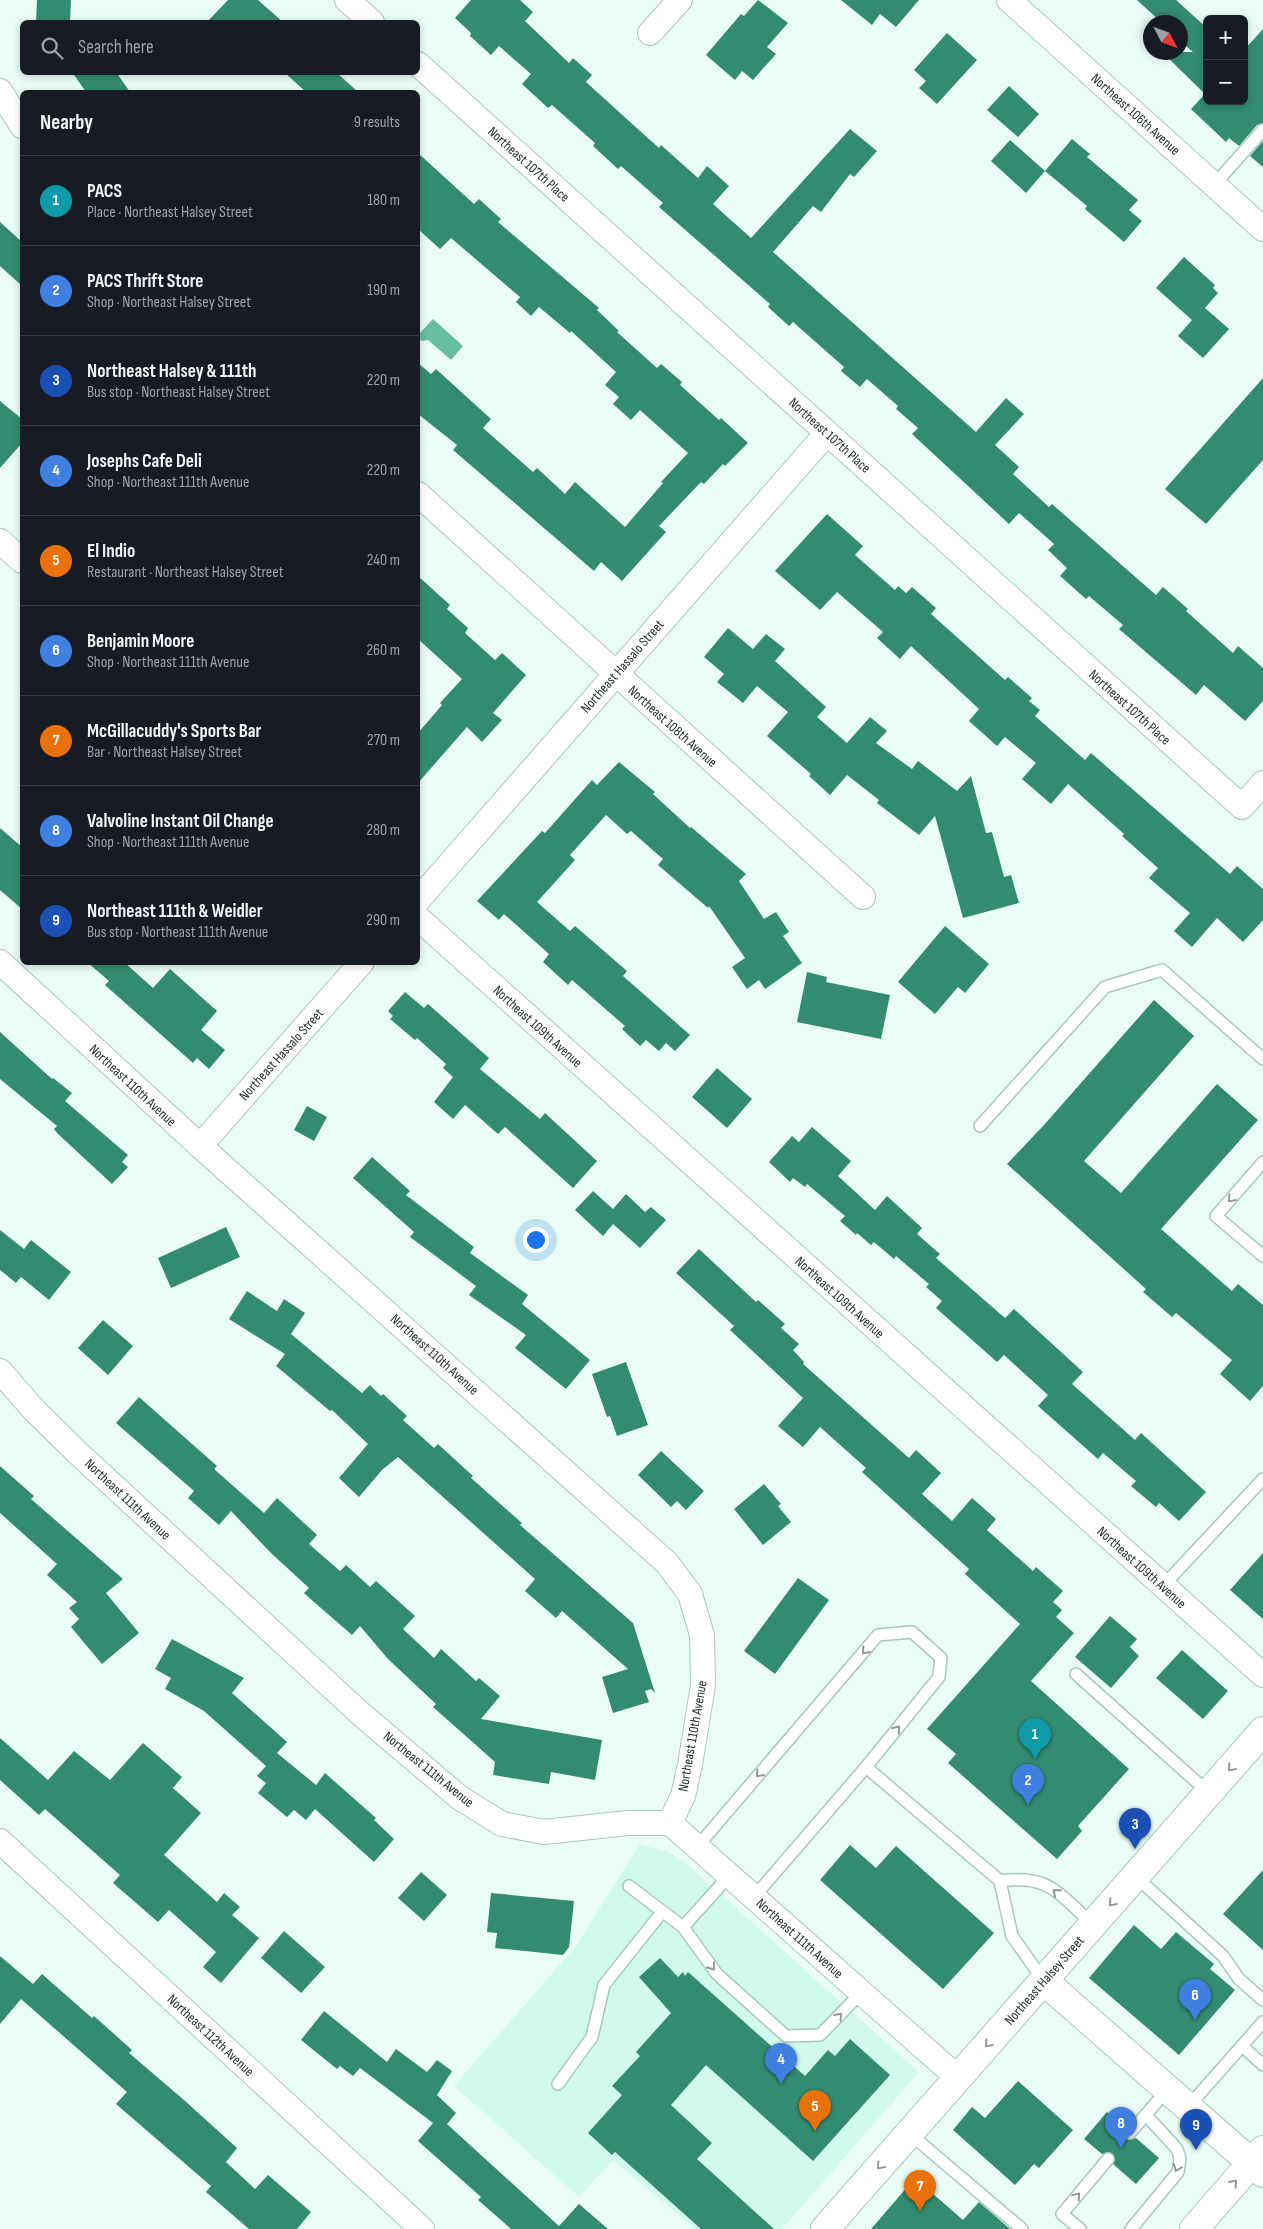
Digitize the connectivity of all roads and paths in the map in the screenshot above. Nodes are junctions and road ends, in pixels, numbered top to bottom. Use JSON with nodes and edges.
{"nodes":[{"id":1,"x":347,"y":0,"type":"edge"},
{"id":2,"x":680,"y":0,"type":"edge"},
{"id":3,"x":1009,"y":0,"type":"edge"},
{"id":4,"x":370,"y":20,"type":"edge"},
{"id":5,"x":650,"y":33,"type":"dead end"},
{"id":6,"x":420,"y":66,"type":"edge"},
{"id":7,"x":0,"y":91,"type":"edge"},
{"id":8,"x":20,"y":123,"type":"edge"},
{"id":9,"x":1263,"y":130,"type":"edge"},
{"id":10,"x":1214,"y":185,"type":"junction"},
{"id":11,"x":1263,"y":229,"type":"edge"},
{"id":12,"x":827,"y":433,"type":"junction"},
{"id":13,"x":420,"y":496,"type":"edge"},
{"id":14,"x":0,"y":541,"type":"edge"},
{"id":15,"x":20,"y":559,"type":"edge"},
{"id":16,"x":615,"y":673,"type":"junction"},
{"id":17,"x":1263,"y":783,"type":"edge"},
{"id":18,"x":863,"y":897,"type":"dead end"},
{"id":19,"x":420,"y":898,"type":"edge"},
{"id":20,"x":420,"y":920,"type":"edge"},
{"id":21,"x":0,"y":962,"type":"edge"},
{"id":22,"x":359,"y":965,"type":"edge"},
{"id":23,"x":1263,"y":1059,"type":"edge"},
{"id":24,"x":980,"y":1126,"type":"dead end"},
{"id":25,"x":200,"y":1146,"type":"junction"},
{"id":26,"x":1263,"y":1162,"type":"edge"},
{"id":27,"x":1263,"y":1256,"type":"edge"},
{"id":28,"x":0,"y":1371,"type":"edge"},
{"id":29,"x":1263,"y":1479,"type":"edge"},
{"id":30,"x":1163,"y":1586,"type":"junction"},
{"id":31,"x":1076,"y":1674,"type":"dead end"},
{"id":32,"x":1263,"y":1674,"type":"edge"},
{"id":33,"x":1263,"y":1731,"type":"edge"},
{"id":34,"x":866,"y":1767,"type":"junction"},
{"id":35,"x":1209,"y":1792,"type":"junction"},
{"id":36,"x":670,"y":1823,"type":"junction"},
{"id":37,"x":0,"y":1842,"type":"edge"},
{"id":38,"x":697,"y":1847,"type":"junction"},
{"id":39,"x":730,"y":1876,"type":"junction"},
{"id":40,"x":1135,"y":1876,"type":"junction"},
{"id":41,"x":1000,"y":1881,"type":"junction"},
{"id":42,"x":629,"y":1886,"type":"dead end"},
{"id":43,"x":754,"y":1897,"type":"junction"},
{"id":44,"x":662,"y":1912,"type":"junction"},
{"id":45,"x":1093,"y":1924,"type":"junction"},
{"id":46,"x":683,"y":1927,"type":"junction"},
{"id":47,"x":1044,"y":1981,"type":"junction"},
{"id":48,"x":861,"y":1993,"type":"junction"},
{"id":49,"x":1263,"y":2000,"type":"edge"},
{"id":50,"x":1263,"y":2022,"type":"edge"},
{"id":51,"x":1242,"y":2046,"type":"junction"},
{"id":52,"x":1263,"y":2065,"type":"edge"},
{"id":53,"x":958,"y":2078,"type":"junction"},
{"id":54,"x":558,"y":2084,"type":"dead end"},
{"id":55,"x":1177,"y":2098,"type":"junction"},
{"id":56,"x":1146,"y":2115,"type":"junction"},
{"id":57,"x":910,"y":2133,"type":"junction"},
{"id":58,"x":1130,"y":2133,"type":"dead end"},
{"id":59,"x":1108,"y":2159,"type":"dead end"},
{"id":60,"x":1259,"y":2162,"type":"edge"},
{"id":61,"x":422,"y":2229,"type":"edge"},
{"id":62,"x":825,"y":2229,"type":"edge"},
{"id":63,"x":1022,"y":2229,"type":"edge"},
{"id":64,"x":1080,"y":2229,"type":"edge"},
{"id":65,"x":1131,"y":2229,"type":"edge"},
{"id":66,"x":1194,"y":2229,"type":"edge"}],
"edges":[{"from":1,"to":4,"type":"street"},
{"from":2,"to":5,"type":"street"},
{"from":3,"to":10,"type":"street","name":"Northeast 106th Avenue"},
{"from":6,"to":12,"type":"street","name":"Northeast 107th Place"},
{"from":7,"to":8,"type":"street"},
{"from":9,"to":10,"type":"lane"},
{"from":10,"to":11,"type":"street","name":"Northeast 106th Avenue"},
{"from":12,"to":16,"type":"street","name":"Northeast Hassalo Street"},
{"from":12,"to":17,"type":"street","name":"Northeast 107th Place"},
{"from":13,"to":16,"type":"street","name":"Northeast 108th Avenue"},
{"from":14,"to":15,"type":"street"},
{"from":16,"to":18,"type":"street","name":"Northeast 108th Avenue"},
{"from":16,"to":19,"type":"street","name":"Northeast Hassalo Street"},
{"from":20,"to":30,"type":"street","name":"Northeast 109th Avenue"},
{"from":21,"to":25,"type":"street","name":"Northeast 110th Avenue"},
{"from":22,"to":25,"type":"street","name":"Northeast Hassalo Street"},
{"from":23,"to":24,"type":"lane"},
{"from":25,"to":36,"type":"street","name":"Northeast 110th Avenue"},
{"from":26,"to":27,"type":"lane","one_way":true},
{"from":28,"to":36,"type":"street","name":"Northeast 111th Avenue"},
{"from":29,"to":30,"type":"lane"},
{"from":30,"to":32,"type":"street","name":"Northeast 109th Avenue"},
{"from":31,"to":35,"type":"lane"},
{"from":33,"to":35,"type":"main road","name":"Northeast Halsey Street","one_way":true},
{"from":34,"to":38,"type":"lane","one_way":true},
{"from":34,"to":41,"type":"lane"},
{"from":34,"to":43,"type":"lane"},
{"from":35,"to":40,"type":"main road","name":"Northeast Halsey Street"},
{"from":36,"to":38,"type":"street","name":"Northeast 111th Avenue"},
{"from":37,"to":61,"type":"street","name":"Northeast 112th Avenue"},
{"from":38,"to":39,"type":"street","name":"Northeast 111th Avenue"},
{"from":39,"to":43,"type":"street","name":"Northeast 111th Avenue"},
{"from":39,"to":46,"type":"lane"},
{"from":40,"to":45,"type":"main road","name":"Northeast Halsey Street","one_way":true},
{"from":40,"to":49,"type":"lane"},
{"from":45,"to":41,"type":"lane","one_way":true},
{"from":41,"to":47,"type":"lane"},
{"from":42,"to":44,"type":"lane"},
{"from":43,"to":48,"type":"street","name":"Northeast 111th Avenue"},
{"from":44,"to":46,"type":"lane"},
{"from":44,"to":54,"type":"lane"},
{"from":45,"to":47,"type":"main road","name":"Northeast Halsey Street"},
{"from":46,"to":48,"type":"lane","one_way":true},
{"from":47,"to":53,"type":"main road","name":"Northeast Halsey Street","one_way":true},
{"from":47,"to":55,"type":"main road"},
{"from":48,"to":53,"type":"street","name":"Northeast 111th Avenue"},
{"from":50,"to":51,"type":"lane"},
{"from":51,"to":52,"type":"lane"},
{"from":51,"to":55,"type":"lane"},
{"from":53,"to":57,"type":"main road","name":"Northeast Halsey Street"},
{"from":55,"to":56,"type":"lane"},
{"from":55,"to":60,"type":"main road"},
{"from":56,"to":58,"type":"lane"},
{"from":56,"to":65,"type":"lane","one_way":true},
{"from":57,"to":62,"type":"main road","name":"Northeast Halsey Street","one_way":true},
{"from":57,"to":63,"type":"lane"},
{"from":64,"to":59,"type":"lane","one_way":true},
{"from":66,"to":60,"type":"main road","one_way":true}]}
